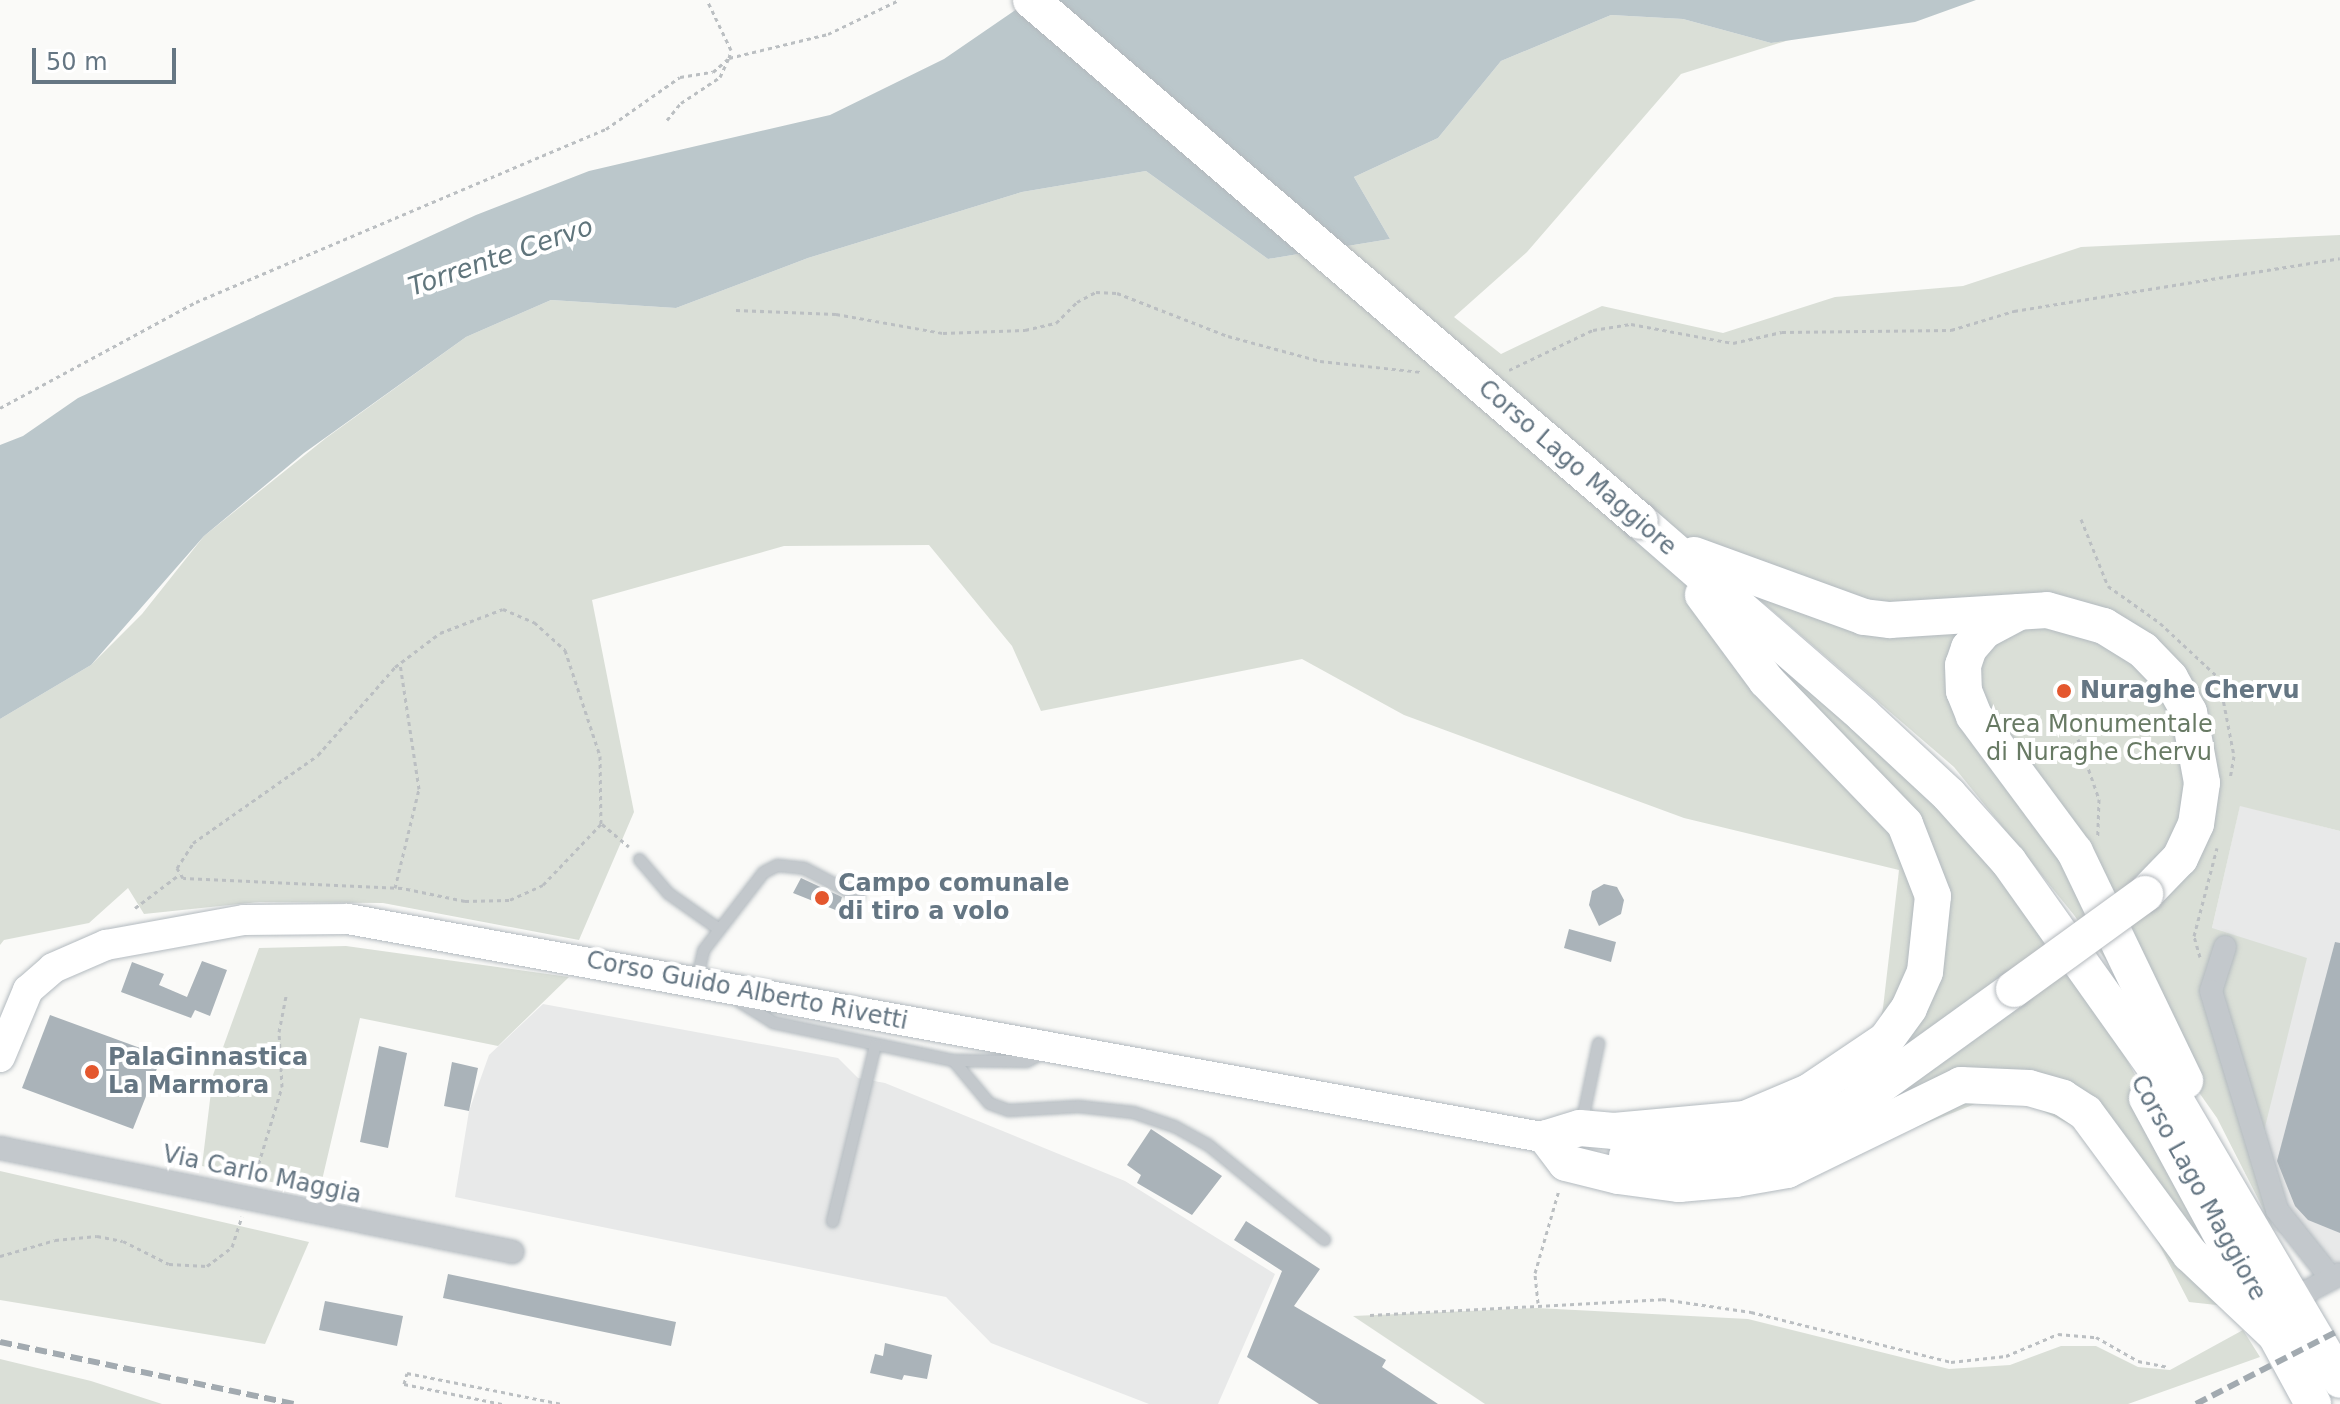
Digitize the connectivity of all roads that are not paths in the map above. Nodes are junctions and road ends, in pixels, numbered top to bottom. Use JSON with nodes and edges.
{"nodes":[{"id":1,"x":1031,"y":0,"type":"edge"},
{"id":2,"x":1661,"y":540,"type":"junction"},
{"id":3,"x":2026,"y":609,"type":"junction"},
{"id":4,"x":639,"y":859,"type":"road end"},
{"id":5,"x":858,"y":896,"type":"dead end"},
{"id":6,"x":719,"y":929,"type":"junction"},
{"id":7,"x":2225,"y":947,"type":"dead end"},
{"id":8,"x":2088,"y":969,"type":"junction"},
{"id":9,"x":704,"y":982,"type":"junction"},
{"id":10,"x":1598,"y":1043,"type":"dead end"},
{"id":11,"x":875,"y":1045,"type":"junction"},
{"id":12,"x":1052,"y":1048,"type":"junction"},
{"id":13,"x":0,"y":1057,"type":"edge"},
{"id":14,"x":953,"y":1060,"type":"junction"},
{"id":15,"x":1564,"y":1143,"type":"junction"},
{"id":16,"x":0,"y":1148,"type":"edge"},
{"id":17,"x":2230,"y":1189,"type":"junction"},
{"id":18,"x":832,"y":1221,"type":"dead end"},
{"id":19,"x":1324,"y":1239,"type":"dead end"},
{"id":20,"x":513,"y":1252,"type":"dead end"},
{"id":21,"x":2336,"y":1276,"type":"edge"},
{"id":22,"x":2291,"y":1300,"type":"junction"},
{"id":23,"x":2281,"y":1340,"type":"junction"},
{"id":24,"x":2340,"y":1380,"type":"edge"},
{"id":25,"x":2313,"y":1404,"type":"edge"}],
"edges":[{"from":1,"to":2,"type":"highway","name":"Corso Lago Maggiore","bridge":true},
{"from":2,"to":3,"type":"highway"},
{"from":2,"to":8,"type":"highway","name":"Corso Lago Maggiore"},
{"from":2,"to":15,"type":"highway"},
{"from":3,"to":15,"type":"highway","bridge":true},
{"from":3,"to":17,"type":"highway"},
{"from":4,"to":6,"type":"lane"},
{"from":5,"to":6,"type":"lane"},
{"from":6,"to":9,"type":"lane"},
{"from":7,"to":21,"type":"street"},
{"from":8,"to":17,"type":"highway","name":"Corso Lago Maggiore"},
{"from":8,"to":23,"type":"highway","name":"Corso Lago Maggiore"},
{"from":9,"to":11,"type":"lane"},
{"from":9,"to":12,"type":"main road","name":"Corso Guido Alberto Rivetti"},
{"from":9,"to":13,"type":"main road","name":"Corso Guido Alberto Rivetti"},
{"from":10,"to":15,"type":"lane"},
{"from":11,"to":14,"type":"lane"},
{"from":11,"to":18,"type":"lane"},
{"from":12,"to":14,"type":"lane"},
{"from":12,"to":15,"type":"main road","name":"Corso Guido Alberto Rivetti"},
{"from":14,"to":19,"type":"lane"},
{"from":15,"to":23,"type":"highway"},
{"from":16,"to":20,"type":"street","name":"Via Carlo Maggia"},
{"from":17,"to":22,"type":"highway","name":"Corso Lago Maggiore"},
{"from":21,"to":22,"type":"street"},
{"from":22,"to":24,"type":"highway","name":"Corso Lago Maggiore"},
{"from":23,"to":25,"type":"highway","name":"Corso Lago Maggiore"}]}
